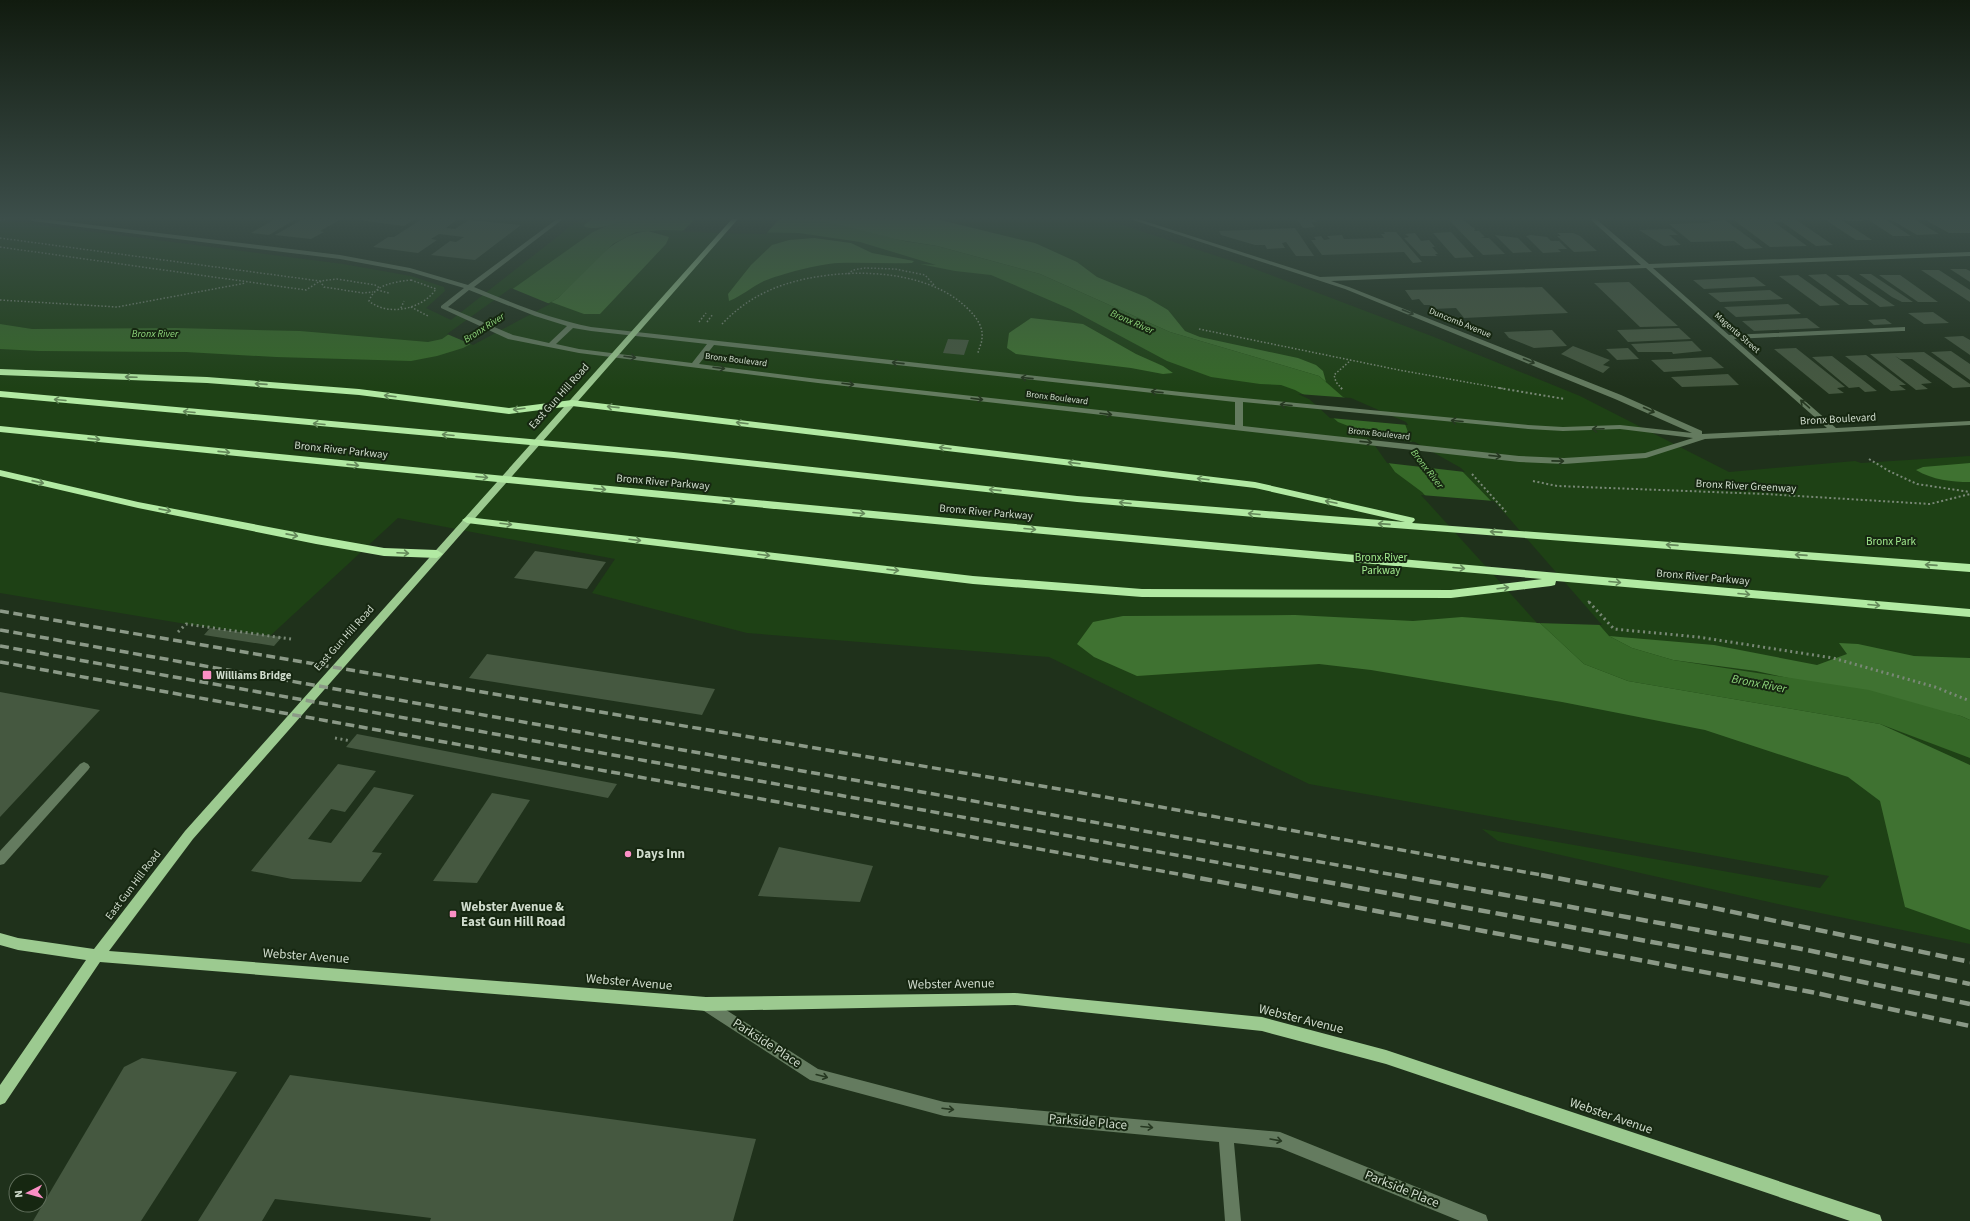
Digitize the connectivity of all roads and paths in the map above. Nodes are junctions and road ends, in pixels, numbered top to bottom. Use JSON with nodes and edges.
{"nodes":[{"id":1,"x":205,"y":276,"type":"edge"},
{"id":2,"x":283,"y":276,"type":"edge"},
{"id":3,"x":430,"y":276,"type":"edge"},
{"id":4,"x":485,"y":276,"type":"edge"},
{"id":5,"x":684,"y":276,"type":"edge"},
{"id":6,"x":834,"y":276,"type":"edge"},
{"id":7,"x":890,"y":276,"type":"edge"},
{"id":8,"x":927,"y":276,"type":"edge"},
{"id":9,"x":1312,"y":276,"type":"edge"},
{"id":10,"x":1396,"y":276,"type":"edge"},
{"id":11,"x":1658,"y":276,"type":"edge"},
{"id":12,"x":1321,"y":279,"type":"junction"},
{"id":13,"x":320,"y":281,"type":"junction"},
{"id":14,"x":248,"y":282,"type":"junction"},
{"id":15,"x":934,"y":285,"type":"junction"},
{"id":16,"x":380,"y":288,"type":"dead end"},
{"id":17,"x":469,"y":288,"type":"junction"},
{"id":18,"x":377,"y":290,"type":"dead end"},
{"id":19,"x":389,"y":293,"type":"dead end"},
{"id":20,"x":0,"y":300,"type":"edge"},
{"id":21,"x":404,"y":301,"type":"dead end"},
{"id":22,"x":401,"y":309,"type":"junction"},
{"id":23,"x":706,"y":313,"type":"dead end"},
{"id":24,"x":713,"y":314,"type":"dead end"},
{"id":25,"x":433,"y":319,"type":"dead end"},
{"id":26,"x":699,"y":322,"type":"dead end"},
{"id":27,"x":706,"y":323,"type":"dead end"},
{"id":28,"x":571,"y":326,"type":"junction"},
{"id":29,"x":718,"y":327,"type":"dead end"},
{"id":30,"x":1199,"y":328,"type":"dead end"},
{"id":31,"x":1902,"y":329,"type":"dead end"},
{"id":32,"x":1728,"y":336,"type":"junction"},
{"id":33,"x":712,"y":343,"type":"junction"},
{"id":34,"x":550,"y":346,"type":"junction"},
{"id":35,"x":977,"y":357,"type":"dead end"},
{"id":36,"x":694,"y":365,"type":"junction"},
{"id":37,"x":0,"y":372,"type":"edge"},
{"id":38,"x":0,"y":394,"type":"edge"},
{"id":39,"x":1567,"y":399,"type":"dead end"},
{"id":40,"x":1239,"y":400,"type":"junction"},
{"id":41,"x":572,"y":403,"type":"junction"},
{"id":42,"x":1970,"y":423,"type":"edge"},
{"id":43,"x":0,"y":429,"type":"edge"},
{"id":44,"x":1239,"y":429,"type":"junction"},
{"id":45,"x":1834,"y":430,"type":"junction"},
{"id":46,"x":1706,"y":437,"type":"junction"},
{"id":47,"x":1869,"y":459,"type":"dead end"},
{"id":48,"x":0,"y":473,"type":"edge"},
{"id":49,"x":1528,"y":477,"type":"dead end"},
{"id":50,"x":1970,"y":493,"type":"edge"},
{"id":51,"x":467,"y":520,"type":"junction"},
{"id":52,"x":1451,"y":528,"type":"junction"},
{"id":53,"x":437,"y":554,"type":"junction"},
{"id":54,"x":1970,"y":568,"type":"edge"},
{"id":55,"x":1576,"y":579,"type":"junction"},
{"id":56,"x":1970,"y":614,"type":"edge"},
{"id":57,"x":178,"y":632,"type":"dead end"},
{"id":58,"x":1698,"y":637,"type":"dead end"},
{"id":59,"x":291,"y":639,"type":"dead end"},
{"id":60,"x":1970,"y":701,"type":"edge"},
{"id":61,"x":335,"y":738,"type":"dead end"},
{"id":62,"x":351,"y":741,"type":"dead end"},
{"id":63,"x":84,"y":767,"type":"dead end"},
{"id":64,"x":0,"y":860,"type":"edge"},
{"id":65,"x":0,"y":939,"type":"edge"},
{"id":66,"x":97,"y":956,"type":"junction"},
{"id":67,"x":706,"y":1004,"type":"junction"},
{"id":68,"x":4,"y":1084,"type":"edge"},
{"id":69,"x":0,"y":1098,"type":"edge"},
{"id":70,"x":1226,"y":1135,"type":"junction"},
{"id":71,"x":1233,"y":1221,"type":"edge"},
{"id":72,"x":1480,"y":1221,"type":"edge"},
{"id":73,"x":1874,"y":1221,"type":"edge"}],
"edges":[{"from":1,"to":14,"type":"path"},
{"from":2,"to":13,"type":"path"},
{"from":3,"to":17,"type":"street","name":"Bronx Boulevard"},
{"from":4,"to":17,"type":"street"},
{"from":5,"to":41,"type":"main road","name":"East Gun Hill Road"},
{"from":6,"to":29,"type":"path"},
{"from":7,"to":15,"type":"path"},
{"from":8,"to":15,"type":"path"},
{"from":9,"to":12,"type":"street","name":"Duncomb Avenue"},
{"from":10,"to":12,"type":"street"},
{"from":11,"to":32,"type":"street","name":"Magenta Street"},
{"from":12,"to":46,"type":"street","name":"Duncomb Avenue","one_way":true},
{"from":13,"to":14,"type":"path"},
{"from":13,"to":16,"type":"path"},
{"from":13,"to":22,"type":"path"},
{"from":14,"to":20,"type":"path"},
{"from":15,"to":35,"type":"path"},
{"from":17,"to":28,"type":"street","name":"Bronx Boulevard"},
{"from":17,"to":34,"type":"street","name":"Bronx Boulevard"},
{"from":18,"to":19,"type":"path"},
{"from":21,"to":22,"type":"path"},
{"from":22,"to":25,"type":"path"},
{"from":23,"to":26,"type":"path"},
{"from":24,"to":27,"type":"path"},
{"from":28,"to":33,"type":"street","name":"Bronx Boulevard"},
{"from":28,"to":34,"type":"street"},
{"from":30,"to":39,"type":"path"},
{"from":31,"to":32,"type":"street"},
{"from":45,"to":32,"type":"street","name":"Magenta Street","one_way":true},
{"from":33,"to":36,"type":"street"},
{"from":40,"to":33,"type":"street","name":"Bronx Boulevard","one_way":true},
{"from":34,"to":36,"type":"street","name":"Bronx Boulevard","one_way":true},
{"from":36,"to":44,"type":"street","name":"Bronx Boulevard","one_way":true},
{"from":41,"to":37,"type":"highway","one_way":true},
{"from":52,"to":38,"type":"highway","name":"Bronx River Parkway","one_way":true},
{"from":40,"to":44,"type":"street"},
{"from":46,"to":40,"type":"street","name":"Bronx Boulevard","one_way":true},
{"from":41,"to":51,"type":"main road","name":"East Gun Hill Road"},
{"from":52,"to":41,"type":"highway","one_way":true},
{"from":42,"to":45,"type":"street","name":"Bronx Boulevard"},
{"from":43,"to":55,"type":"highway","name":"Bronx River Parkway","one_way":true},
{"from":44,"to":46,"type":"street","name":"Bronx Boulevard","one_way":true},
{"from":45,"to":46,"type":"street","name":"Bronx Boulevard"},
{"from":47,"to":50,"type":"path"},
{"from":48,"to":53,"type":"highway","one_way":true},
{"from":49,"to":50,"type":"path","name":"Bronx River Greenway"},
{"from":51,"to":53,"type":"main road","name":"East Gun Hill Road"},
{"from":51,"to":55,"type":"highway","one_way":true},
{"from":54,"to":52,"type":"highway","name":"Bronx River Parkway","one_way":true},
{"from":53,"to":66,"type":"main road","name":"East Gun Hill Road"},
{"from":55,"to":56,"type":"highway","name":"Bronx River Parkway","one_way":true},
{"from":57,"to":59,"type":"path"},
{"from":58,"to":60,"type":"path"},
{"from":61,"to":62,"type":"path"},
{"from":63,"to":64,"type":"street"},
{"from":65,"to":66,"type":"main road","name":"Webster Avenue"},
{"from":66,"to":67,"type":"main road","name":"Webster Avenue"},
{"from":66,"to":68,"type":"main road","name":"East Gun Hill Road"},
{"from":67,"to":70,"type":"street","name":"Parkside Place","one_way":true},
{"from":67,"to":73,"type":"main road","name":"Webster Avenue"},
{"from":68,"to":69,"type":"main road","name":"East Gun Hill Road"},
{"from":70,"to":71,"type":"street"},
{"from":70,"to":72,"type":"street","name":"Parkside Place","one_way":true}]}
